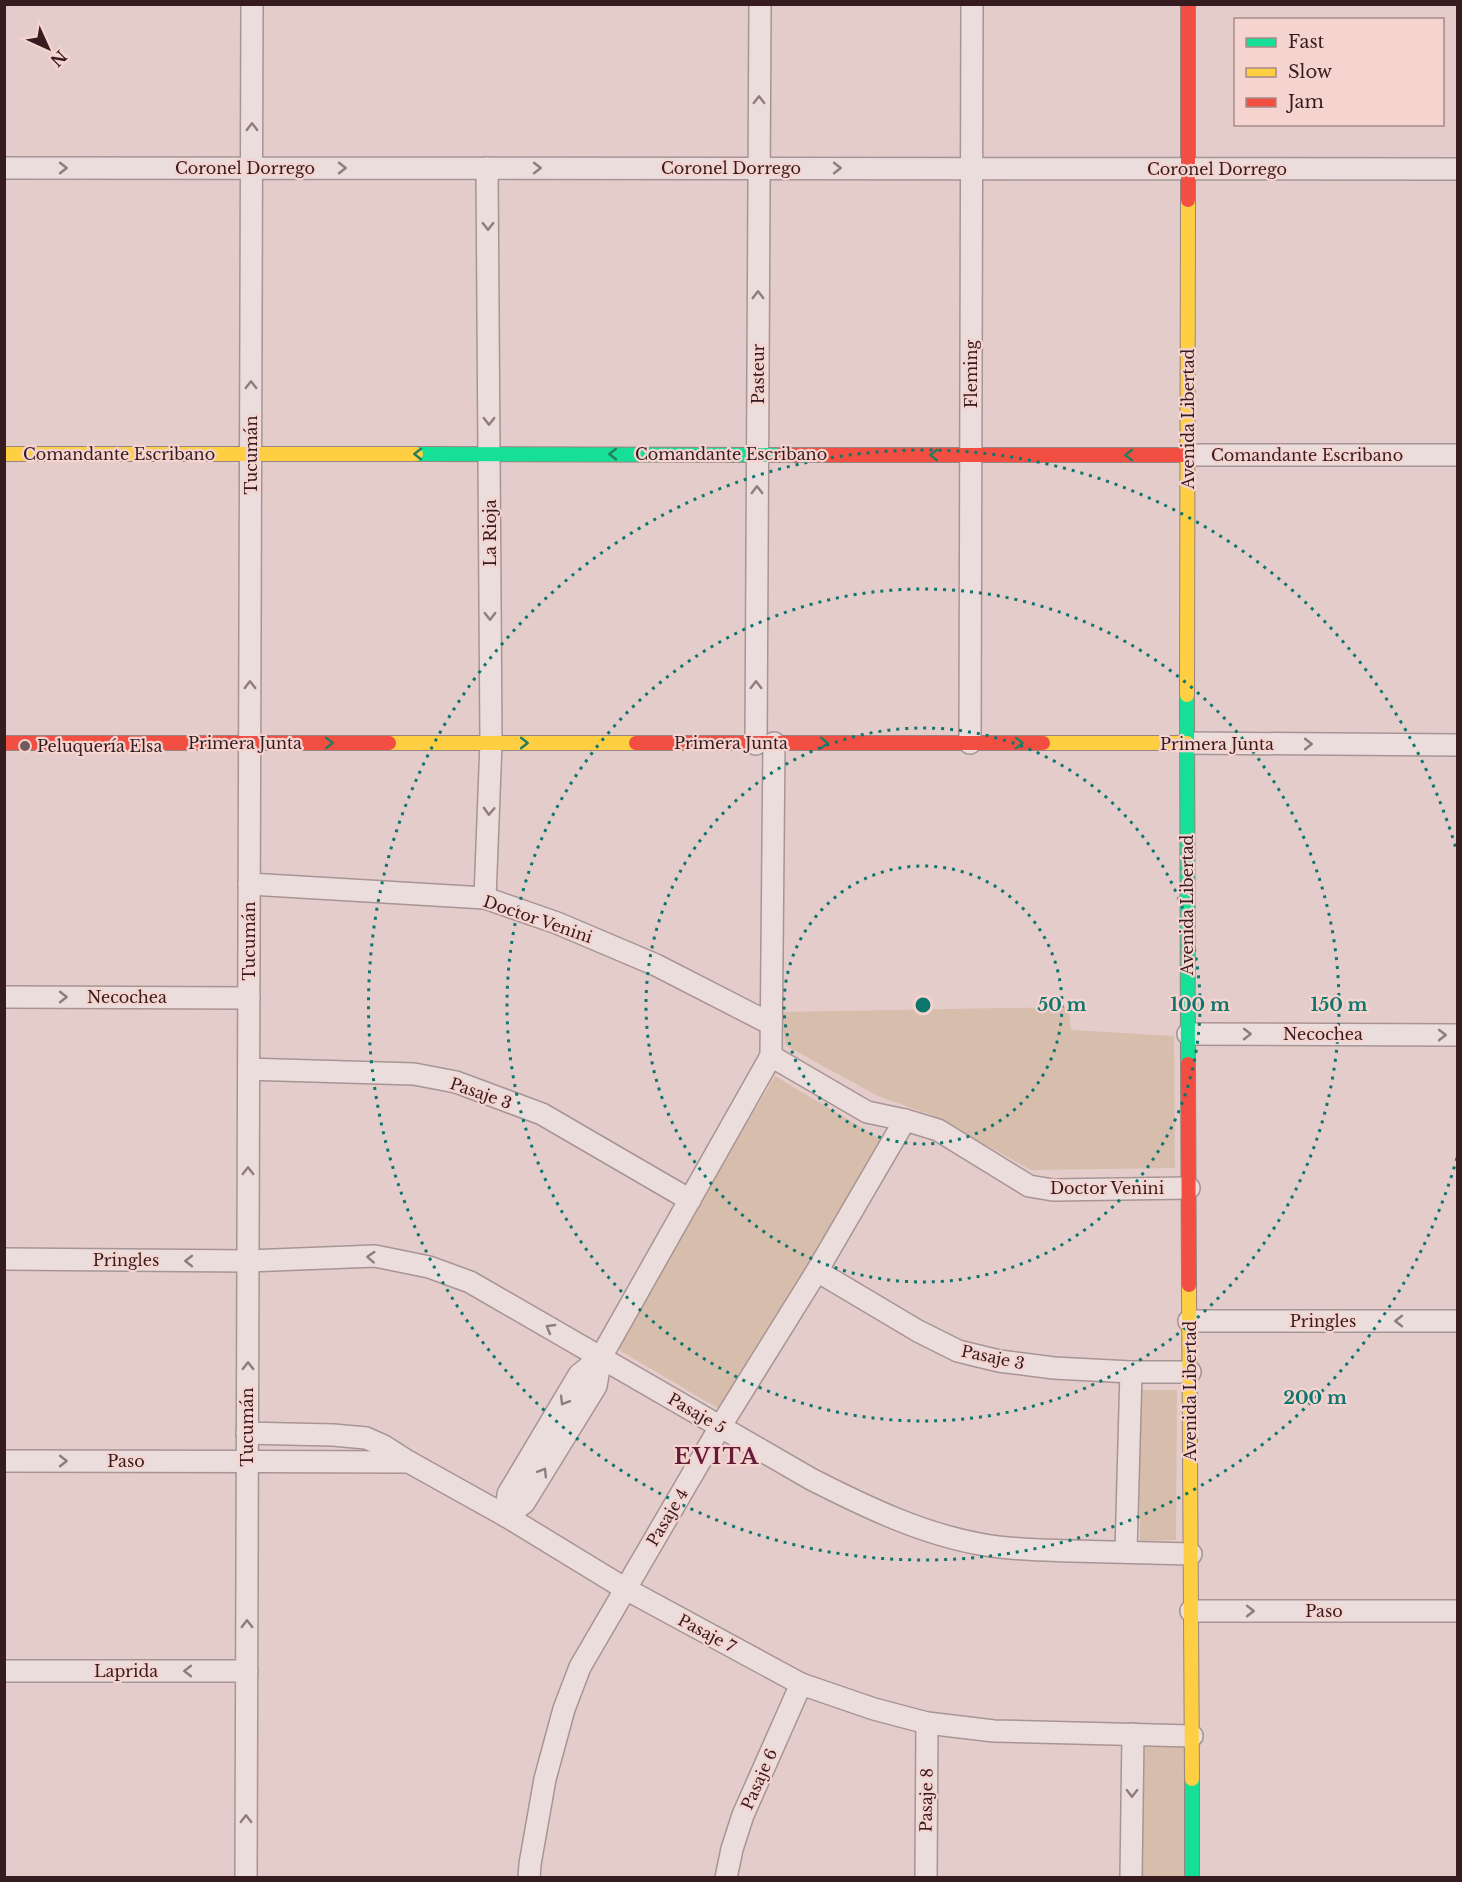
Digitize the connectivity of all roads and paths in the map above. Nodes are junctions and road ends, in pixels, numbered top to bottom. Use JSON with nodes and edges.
{"nodes":[{"id":1,"x":252,"y":4,"type":"edge"},
{"id":2,"x":760,"y":4,"type":"edge"},
{"id":3,"x":972,"y":4,"type":"edge"},
{"id":4,"x":1188,"y":4,"type":"edge"},
{"id":5,"x":4,"y":168,"type":"edge"},
{"id":6,"x":251,"y":168,"type":"junction"},
{"id":7,"x":487,"y":168,"type":"junction"},
{"id":8,"x":759,"y":168,"type":"junction"},
{"id":9,"x":972,"y":168,"type":"junction"},
{"id":10,"x":1189,"y":169,"type":"junction"},
{"id":11,"x":1458,"y":169,"type":"edge"},
{"id":12,"x":4,"y":454,"type":"edge"},
{"id":13,"x":250,"y":454,"type":"junction"},
{"id":14,"x":489,"y":454,"type":"junction"},
{"id":15,"x":757,"y":454,"type":"junction"},
{"id":16,"x":971,"y":455,"type":"junction"},
{"id":17,"x":1188,"y":455,"type":"junction"},
{"id":18,"x":1458,"y":455,"type":"edge"},
{"id":19,"x":4,"y":743,"type":"edge"},
{"id":20,"x":250,"y":743,"type":"junction"},
{"id":21,"x":491,"y":743,"type":"junction"},
{"id":22,"x":765,"y":743,"type":"junction"},
{"id":23,"x":970,"y":743,"type":"junction"},
{"id":24,"x":1186,"y":743,"type":"junction"},
{"id":25,"x":1458,"y":745,"type":"edge"},
{"id":26,"x":249,"y":884,"type":"junction"},
{"id":27,"x":485,"y":898,"type":"junction"},
{"id":28,"x":4,"y":997,"type":"edge"},
{"id":29,"x":249,"y":998,"type":"junction"},
{"id":30,"x":771,"y":1024,"type":"junction"},
{"id":31,"x":1188,"y":1034,"type":"junction"},
{"id":32,"x":1458,"y":1035,"type":"edge"},
{"id":33,"x":771,"y":1056,"type":"junction"},
{"id":34,"x":249,"y":1069,"type":"junction"},
{"id":35,"x":905,"y":1120,"type":"junction"},
{"id":36,"x":1189,"y":1188,"type":"junction"},
{"id":37,"x":690,"y":1200,"type":"junction"},
{"id":38,"x":4,"y":1259,"type":"edge"},
{"id":39,"x":248,"y":1261,"type":"junction"},
{"id":40,"x":817,"y":1271,"type":"junction"},
{"id":41,"x":1458,"y":1321,"type":"edge"},
{"id":42,"x":1189,"y":1322,"type":"junction"},
{"id":43,"x":601,"y":1357,"type":"junction"},
{"id":44,"x":1131,"y":1372,"type":"junction"},
{"id":45,"x":1190,"y":1372,"type":"junction"},
{"id":46,"x":720,"y":1427,"type":"junction"},
{"id":47,"x":248,"y":1433,"type":"junction"},
{"id":48,"x":4,"y":1461,"type":"edge"},
{"id":49,"x":247,"y":1461,"type":"junction"},
{"id":50,"x":409,"y":1462,"type":"junction"},
{"id":51,"x":506,"y":1516,"type":"junction"},
{"id":52,"x":1126,"y":1552,"type":"junction"},
{"id":53,"x":1191,"y":1554,"type":"junction"},
{"id":54,"x":624,"y":1588,"type":"junction"},
{"id":55,"x":1191,"y":1611,"type":"junction"},
{"id":56,"x":1458,"y":1611,"type":"edge"},
{"id":57,"x":4,"y":1671,"type":"edge"},
{"id":58,"x":246,"y":1671,"type":"junction"},
{"id":59,"x":801,"y":1684,"type":"junction"},
{"id":60,"x":927,"y":1723,"type":"junction"},
{"id":61,"x":1132,"y":1734,"type":"junction"},
{"id":62,"x":1192,"y":1736,"type":"junction"},
{"id":63,"x":246,"y":1878,"type":"edge"},
{"id":64,"x":529,"y":1878,"type":"edge"},
{"id":65,"x":726,"y":1878,"type":"edge"},
{"id":66,"x":926,"y":1878,"type":"edge"},
{"id":67,"x":1131,"y":1878,"type":"edge"},
{"id":68,"x":1192,"y":1878,"type":"edge"}],
"edges":[{"from":6,"to":1,"type":"street","name":"Tucumán","one_way":true},
{"from":8,"to":2,"type":"street","name":"Pasteur","one_way":true},
{"from":3,"to":9,"type":"street","name":"Fleming"},
{"from":4,"to":10,"type":"main road","name":"Avenida Libertad"},
{"from":5,"to":6,"type":"street","name":"Coronel Dorrego","one_way":true},
{"from":6,"to":7,"type":"street","name":"Coronel Dorrego","one_way":true},
{"from":13,"to":6,"type":"street","name":"Tucumán","one_way":true},
{"from":7,"to":8,"type":"street","name":"Coronel Dorrego","one_way":true},
{"from":7,"to":14,"type":"street","name":"La Rioja","one_way":true},
{"from":8,"to":9,"type":"street","name":"Coronel Dorrego","one_way":true},
{"from":15,"to":8,"type":"street","name":"Pasteur","one_way":true},
{"from":9,"to":10,"type":"street","name":"Coronel Dorrego"},
{"from":9,"to":16,"type":"street","name":"Fleming"},
{"from":10,"to":11,"type":"street","name":"Coronel Dorrego"},
{"from":10,"to":17,"type":"main road","name":"Avenida Libertad"},
{"from":12,"to":13,"type":"main road","name":"Comandante Escribano"},
{"from":14,"to":13,"type":"main road","name":"Comandante Escribano","one_way":true},
{"from":20,"to":13,"type":"street","name":"Tucumán","one_way":true},
{"from":15,"to":14,"type":"main road","name":"Comandante Escribano","one_way":true},
{"from":14,"to":21,"type":"street","name":"La Rioja","one_way":true},
{"from":16,"to":15,"type":"main road","name":"Comandante Escribano","one_way":true},
{"from":22,"to":15,"type":"street","name":"Pasteur","one_way":true},
{"from":17,"to":16,"type":"main road","name":"Comandante Escribano","one_way":true},
{"from":16,"to":23,"type":"street","name":"Fleming"},
{"from":17,"to":18,"type":"street","name":"Comandante Escribano"},
{"from":17,"to":24,"type":"main road","name":"Avenida Libertad"},
{"from":19,"to":20,"type":"main road","name":"Primera Junta"},
{"from":20,"to":21,"type":"main road","name":"Primera Junta","one_way":true},
{"from":20,"to":26,"type":"street","name":"Tucumán"},
{"from":21,"to":22,"type":"main road","name":"Primera Junta","one_way":true},
{"from":21,"to":27,"type":"street","name":"La Rioja","one_way":true},
{"from":22,"to":23,"type":"main road","name":"Primera Junta","one_way":true},
{"from":22,"to":30,"type":"street","name":"Pasteur"},
{"from":23,"to":24,"type":"main road","name":"Primera Junta","one_way":true},
{"from":24,"to":25,"type":"street","name":"Primera Junta","one_way":true},
{"from":24,"to":31,"type":"main road","name":"Avenida Libertad"},
{"from":26,"to":27,"type":"street","name":"Doctor Venini"},
{"from":26,"to":29,"type":"street","name":"Tucumán"},
{"from":27,"to":30,"type":"street","name":"Doctor Venini"},
{"from":28,"to":29,"type":"street","name":"Necochea","one_way":true},
{"from":29,"to":34,"type":"street","name":"Tucumán"},
{"from":30,"to":33,"type":"street","name":"Pasteur"},
{"from":31,"to":32,"type":"street","name":"Necochea","one_way":true},
{"from":31,"to":36,"type":"main road","name":"Avenida Libertad"},
{"from":33,"to":35,"type":"street","name":"Doctor Venini"},
{"from":33,"to":37,"type":"street"},
{"from":34,"to":37,"type":"street","name":"Pasaje 3"},
{"from":39,"to":34,"type":"street","name":"Tucumán","one_way":true},
{"from":35,"to":36,"type":"street","name":"Doctor Venini"},
{"from":35,"to":40,"type":"street","name":"Pasaje 4"},
{"from":36,"to":42,"type":"main road","name":"Avenida Libertad"},
{"from":37,"to":43,"type":"street"},
{"from":39,"to":38,"type":"street","name":"Pringles","one_way":true},
{"from":43,"to":39,"type":"street","name":"Pasaje 5","one_way":true},
{"from":47,"to":39,"type":"street","name":"Tucumán","one_way":true},
{"from":40,"to":44,"type":"street","name":"Pasaje 3"},
{"from":40,"to":46,"type":"street","name":"Pasaje 4"},
{"from":41,"to":42,"type":"street","name":"Pringles","one_way":true},
{"from":42,"to":45,"type":"main road","name":"Avenida Libertad"},
{"from":43,"to":46,"type":"street","name":"Pasaje 5"},
{"from":43,"to":51,"type":"street"},
{"from":44,"to":45,"type":"street","name":"Pasaje 3"},
{"from":44,"to":52,"type":"street"},
{"from":45,"to":53,"type":"main road","name":"Avenida Libertad"},
{"from":46,"to":52,"type":"street","name":"Pasaje 5"},
{"from":46,"to":54,"type":"street","name":"Pasaje 4"},
{"from":47,"to":49,"type":"street","name":"Tucumán"},
{"from":47,"to":50,"type":"street"},
{"from":48,"to":49,"type":"street","name":"Paso","one_way":true},
{"from":49,"to":50,"type":"street","name":"Pasaje 7"},
{"from":58,"to":49,"type":"street","name":"Tucumán","one_way":true},
{"from":50,"to":51,"type":"street","name":"Pasaje 7"},
{"from":51,"to":54,"type":"street","name":"Pasaje 7"},
{"from":52,"to":53,"type":"street","name":"Pasaje 5"},
{"from":53,"to":55,"type":"main road","name":"Avenida Libertad"},
{"from":54,"to":59,"type":"street","name":"Pasaje 7"},
{"from":54,"to":64,"type":"street","name":"Pasaje 4"},
{"from":55,"to":56,"type":"street","name":"Paso","one_way":true},
{"from":55,"to":62,"type":"main road","name":"Avenida Libertad"},
{"from":58,"to":57,"type":"street","name":"Laprida","one_way":true},
{"from":63,"to":58,"type":"street","name":"Tucumán","one_way":true},
{"from":59,"to":60,"type":"street","name":"Pasaje 7"},
{"from":59,"to":65,"type":"street","name":"Pasaje 6"},
{"from":60,"to":61,"type":"street","name":"Pasaje 7"},
{"from":60,"to":66,"type":"street","name":"Pasaje 8"},
{"from":61,"to":62,"type":"street","name":"Pasaje 7"},
{"from":61,"to":67,"type":"street","one_way":true},
{"from":62,"to":68,"type":"main road","name":"Avenida Libertad"}]}
